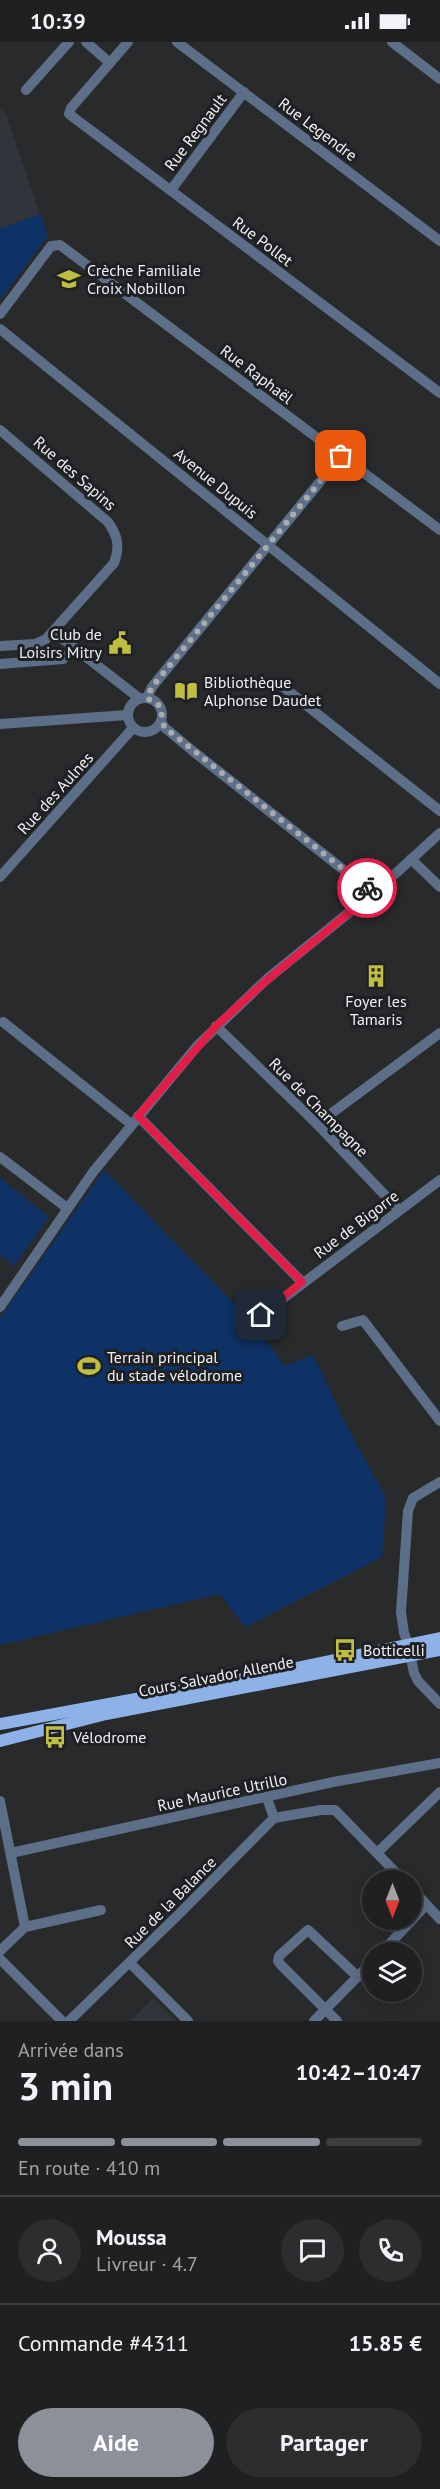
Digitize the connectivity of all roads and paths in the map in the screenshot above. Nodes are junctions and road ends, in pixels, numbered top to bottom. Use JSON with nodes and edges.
{"nodes":[{"id":1,"x":69,"y":42,"type":"edge"},
{"id":2,"x":86,"y":42,"type":"edge"},
{"id":3,"x":128,"y":42,"type":"edge"},
{"id":4,"x":177,"y":42,"type":"edge"},
{"id":5,"x":392,"y":42,"type":"edge"},
{"id":6,"x":110,"y":63,"type":"junction"},
{"id":7,"x":440,"y":79,"type":"edge"},
{"id":8,"x":26,"y":90,"type":"dead end"},
{"id":9,"x":244,"y":92,"type":"junction"},
{"id":10,"x":171,"y":190,"type":"junction"},
{"id":11,"x":440,"y":241,"type":"edge"},
{"id":12,"x":0,"y":314,"type":"edge"},
{"id":13,"x":0,"y":329,"type":"edge"},
{"id":14,"x":440,"y":393,"type":"edge"},
{"id":15,"x":0,"y":430,"type":"edge"},
{"id":16,"x":341,"y":456,"type":"junction"},
{"id":17,"x":440,"y":530,"type":"edge"},
{"id":18,"x":268,"y":544,"type":"junction"},
{"id":19,"x":54,"y":632,"type":"junction"},
{"id":20,"x":0,"y":646,"type":"edge"},
{"id":21,"x":75,"y":648,"type":"junction"},
{"id":22,"x":0,"y":664,"type":"edge"},
{"id":23,"x":277,"y":682,"type":"dead end"},
{"id":24,"x":440,"y":684,"type":"edge"},
{"id":25,"x":143,"y":698,"type":"junction"},
{"id":26,"x":127,"y":715,"type":"junction"},
{"id":27,"x":161,"y":721,"type":"junction"},
{"id":28,"x":0,"y":724,"type":"edge"},
{"id":29,"x":133,"y":728,"type":"junction"},
{"id":30,"x":440,"y":811,"type":"edge"},
{"id":31,"x":440,"y":832,"type":"edge"},
{"id":32,"x":411,"y":859,"type":"junction"},
{"id":33,"x":0,"y":877,"type":"edge"},
{"id":34,"x":440,"y":887,"type":"edge"},
{"id":35,"x":373,"y":893,"type":"junction"},
{"id":36,"x":3,"y":1022,"type":"dead end"},
{"id":37,"x":216,"y":1026,"type":"junction"},
{"id":38,"x":440,"y":1032,"type":"edge"},
{"id":39,"x":135,"y":1120,"type":"junction"},
{"id":40,"x":317,"y":1124,"type":"junction"},
{"id":41,"x":0,"y":1157,"type":"edge"},
{"id":42,"x":440,"y":1180,"type":"edge"},
{"id":43,"x":67,"y":1208,"type":"junction"},
{"id":44,"x":399,"y":1210,"type":"junction"},
{"id":45,"x":302,"y":1282,"type":"junction"},
{"id":46,"x":0,"y":1307,"type":"edge"},
{"id":47,"x":261,"y":1315,"type":"dead end"},
{"id":48,"x":342,"y":1326,"type":"dead end"},
{"id":49,"x":440,"y":1421,"type":"edge"},
{"id":50,"x":440,"y":1482,"type":"edge"},
{"id":51,"x":440,"y":1638,"type":"edge"},
{"id":52,"x":410,"y":1650,"type":"junction"},
{"id":53,"x":440,"y":1650,"type":"edge"},
{"id":54,"x":440,"y":1704,"type":"edge"},
{"id":55,"x":0,"y":1724,"type":"edge"},
{"id":56,"x":0,"y":1741,"type":"edge"},
{"id":57,"x":440,"y":1763,"type":"edge"},
{"id":58,"x":440,"y":1792,"type":"edge"},
{"id":59,"x":267,"y":1798,"type":"junction"},
{"id":60,"x":0,"y":1801,"type":"edge"},
{"id":61,"x":274,"y":1818,"type":"junction"},
{"id":62,"x":378,"y":1852,"type":"junction"},
{"id":63,"x":11,"y":1853,"type":"junction"},
{"id":64,"x":394,"y":1870,"type":"edge"},
{"id":65,"x":422,"y":1900,"type":"edge"},
{"id":66,"x":426,"y":1905,"type":"junction"},
{"id":67,"x":101,"y":1910,"type":"dead end"},
{"id":68,"x":440,"y":1919,"type":"edge"},
{"id":69,"x":25,"y":1927,"type":"junction"},
{"id":70,"x":391,"y":1942,"type":"edge"},
{"id":71,"x":0,"y":1951,"type":"edge"},
{"id":72,"x":0,"y":1959,"type":"edge"},
{"id":73,"x":130,"y":1963,"type":"junction"},
{"id":74,"x":362,"y":1973,"type":"edge"},
{"id":75,"x":358,"y":1977,"type":"junction"},
{"id":76,"x":325,"y":2010,"type":"junction"},
{"id":77,"x":62,"y":2021,"type":"edge"},
{"id":78,"x":69,"y":2021,"type":"edge"},
{"id":79,"x":188,"y":2021,"type":"edge"},
{"id":80,"x":314,"y":2021,"type":"edge"},
{"id":81,"x":337,"y":2021,"type":"edge"}],
"edges":[{"from":1,"to":8,"type":"street"},
{"from":2,"to":6,"type":"street"},
{"from":3,"to":6,"type":"street"},
{"from":4,"to":9,"type":"street","name":"Rue Legendre"},
{"from":5,"to":7,"type":"street"},
{"from":6,"to":10,"type":"street","name":"Rue Pollet"},
{"from":9,"to":10,"type":"street","name":"Rue Regnault"},
{"from":9,"to":11,"type":"street","name":"Rue Legendre"},
{"from":10,"to":14,"type":"street","name":"Rue Pollet"},
{"from":12,"to":16,"type":"street","name":"Rue Raphaël"},
{"from":13,"to":18,"type":"street","name":"Avenue Dupuis"},
{"from":15,"to":19,"type":"street","name":"Rue des Sapins"},
{"from":16,"to":17,"type":"street","name":"Rue Raphaël"},
{"from":16,"to":18,"type":"street"},
{"from":18,"to":24,"type":"street","name":"Avenue Dupuis"},
{"from":18,"to":25,"type":"street"},
{"from":19,"to":20,"type":"street"},
{"from":19,"to":21,"type":"street"},
{"from":21,"to":22,"type":"street"},
{"from":21,"to":25,"type":"street"},
{"from":23,"to":30,"type":"street"},
{"from":25,"to":26,"type":"street"},
{"from":25,"to":27,"type":"street"},
{"from":26,"to":28,"type":"street"},
{"from":26,"to":29,"type":"street"},
{"from":27,"to":29,"type":"street"},
{"from":27,"to":35,"type":"street"},
{"from":29,"to":33,"type":"street","name":"Rue des Aulnes"},
{"from":31,"to":32,"type":"street"},
{"from":32,"to":34,"type":"street"},
{"from":32,"to":35,"type":"street"},
{"from":35,"to":37,"type":"street"},
{"from":36,"to":39,"type":"street"},
{"from":37,"to":39,"type":"street"},
{"from":37,"to":40,"type":"street","name":"Rue de Champagne"},
{"from":38,"to":40,"type":"street"},
{"from":39,"to":43,"type":"street"},
{"from":39,"to":45,"type":"street"},
{"from":40,"to":44,"type":"street","name":"Rue de Champagne"},
{"from":41,"to":43,"type":"street"},
{"from":42,"to":44,"type":"street","name":"Rue de Bigorre"},
{"from":43,"to":46,"type":"street"},
{"from":44,"to":45,"type":"street","name":"Rue de Bigorre"},
{"from":45,"to":47,"type":"street","name":"Rue de Bigorre"},
{"from":48,"to":49,"type":"street"},
{"from":50,"to":52,"type":"street"},
{"from":51,"to":52,"type":"main road","name":"Cours Salvador Allende"},
{"from":52,"to":53,"type":"main road","name":"Cours Salvador Allende"},
{"from":52,"to":54,"type":"street"},
{"from":52,"to":55,"type":"main road","name":"Cours Salvador Allende"},
{"from":52,"to":56,"type":"main road","name":"Cours Salvador Allende"},
{"from":57,"to":59,"type":"street","name":"Rue Maurice Utrillo"},
{"from":58,"to":62,"type":"street"},
{"from":59,"to":61,"type":"street"},
{"from":59,"to":63,"type":"street","name":"Rue Maurice Utrillo"},
{"from":60,"to":63,"type":"street"},
{"from":61,"to":62,"type":"street"},
{"from":61,"to":73,"type":"street","name":"Rue de la Balance"},
{"from":62,"to":64,"type":"street"},
{"from":63,"to":69,"type":"street"},
{"from":65,"to":66,"type":"street"},
{"from":66,"to":68,"type":"street"},
{"from":66,"to":70,"type":"street"},
{"from":67,"to":69,"type":"street"},
{"from":69,"to":71,"type":"street"},
{"from":72,"to":77,"type":"street"},
{"from":73,"to":78,"type":"street"},
{"from":73,"to":79,"type":"street","name":"Rue de la Balance"},
{"from":74,"to":75,"type":"street"},
{"from":75,"to":76,"type":"street"},
{"from":75,"to":76,"type":"street"},
{"from":76,"to":80,"type":"street"},
{"from":76,"to":81,"type":"street"}]}
